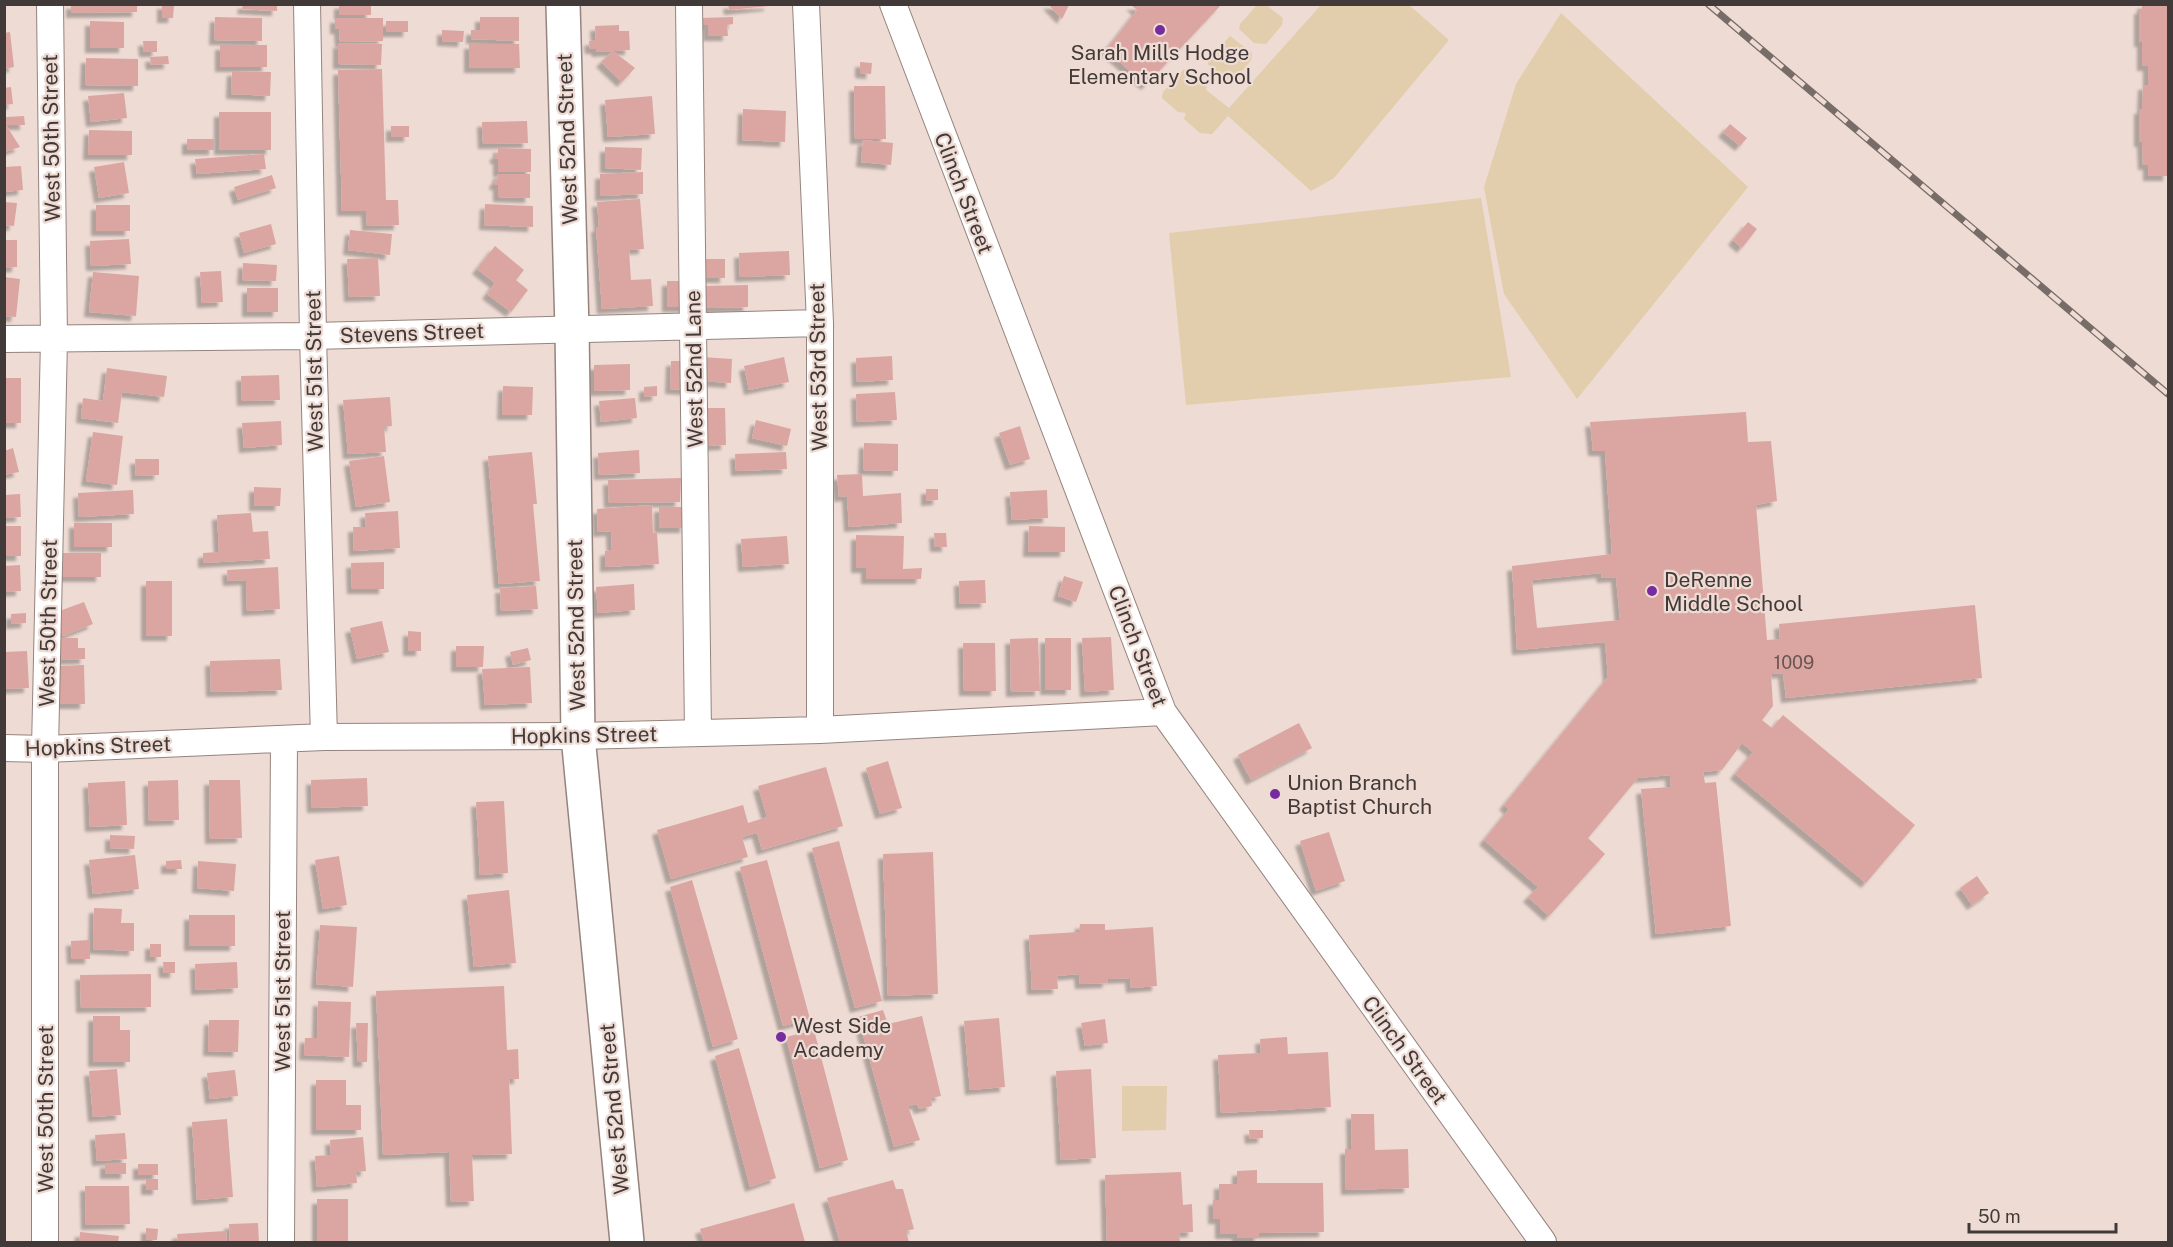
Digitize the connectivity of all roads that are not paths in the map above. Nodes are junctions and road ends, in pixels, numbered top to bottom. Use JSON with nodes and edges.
{"nodes":[{"id":1,"x":50,"y":4,"type":"edge"},
{"id":2,"x":307,"y":4,"type":"edge"},
{"id":3,"x":563,"y":4,"type":"edge"},
{"id":4,"x":689,"y":4,"type":"edge"},
{"id":5,"x":806,"y":4,"type":"edge"},
{"id":6,"x":893,"y":4,"type":"edge"},
{"id":7,"x":819,"y":323,"type":"junction"},
{"id":8,"x":693,"y":326,"type":"junction"},
{"id":9,"x":572,"y":329,"type":"junction"},
{"id":10,"x":313,"y":336,"type":"junction"},
{"id":11,"x":4,"y":339,"type":"edge"},
{"id":12,"x":54,"y":339,"type":"junction"},
{"id":13,"x":1162,"y":712,"type":"junction"},
{"id":14,"x":820,"y":730,"type":"junction"},
{"id":15,"x":698,"y":733,"type":"junction"},
{"id":16,"x":578,"y":736,"type":"junction"},
{"id":17,"x":324,"y":737,"type":"junction"},
{"id":18,"x":284,"y":740,"type":"junction"},
{"id":19,"x":4,"y":748,"type":"edge"},
{"id":20,"x":45,"y":749,"type":"junction"},
{"id":21,"x":45,"y":1242,"type":"edge"},
{"id":22,"x":281,"y":1242,"type":"edge"},
{"id":23,"x":627,"y":1242,"type":"edge"},
{"id":24,"x":1543,"y":1242,"type":"edge"}],
"edges":[{"from":1,"to":12,"type":"street","name":"West 50th Street"},
{"from":2,"to":10,"type":"street","name":"West 51st Street"},
{"from":3,"to":9,"type":"main road","name":"West 52nd Street"},
{"from":4,"to":8,"type":"street","name":"West 52nd Lane"},
{"from":5,"to":7,"type":"street","name":"West 53rd Street"},
{"from":6,"to":13,"type":"street","name":"Clinch Street"},
{"from":7,"to":8,"type":"street","name":"Stevens Street"},
{"from":7,"to":14,"type":"street","name":"West 53rd Street"},
{"from":8,"to":9,"type":"street","name":"Stevens Street"},
{"from":8,"to":15,"type":"street","name":"West 52nd Lane"},
{"from":9,"to":10,"type":"street","name":"Stevens Street"},
{"from":9,"to":16,"type":"main road","name":"West 52nd Street"},
{"from":10,"to":12,"type":"street","name":"Stevens Street"},
{"from":10,"to":17,"type":"street","name":"West 51st Street"},
{"from":11,"to":12,"type":"street","name":"Stevens Street"},
{"from":12,"to":20,"type":"street","name":"West 50th Street"},
{"from":13,"to":14,"type":"street","name":"Hopkins Street"},
{"from":13,"to":24,"type":"street","name":"Clinch Street"},
{"from":14,"to":15,"type":"street","name":"Hopkins Street"},
{"from":15,"to":16,"type":"street","name":"Hopkins Street"},
{"from":16,"to":17,"type":"street","name":"Hopkins Street"},
{"from":16,"to":23,"type":"main road","name":"West 52nd Street"},
{"from":17,"to":18,"type":"street","name":"Hopkins Street"},
{"from":18,"to":20,"type":"street","name":"Hopkins Street"},
{"from":18,"to":22,"type":"street","name":"West 51st Street"},
{"from":19,"to":20,"type":"street","name":"Hopkins Street"},
{"from":20,"to":21,"type":"street","name":"West 50th Street"}]}
